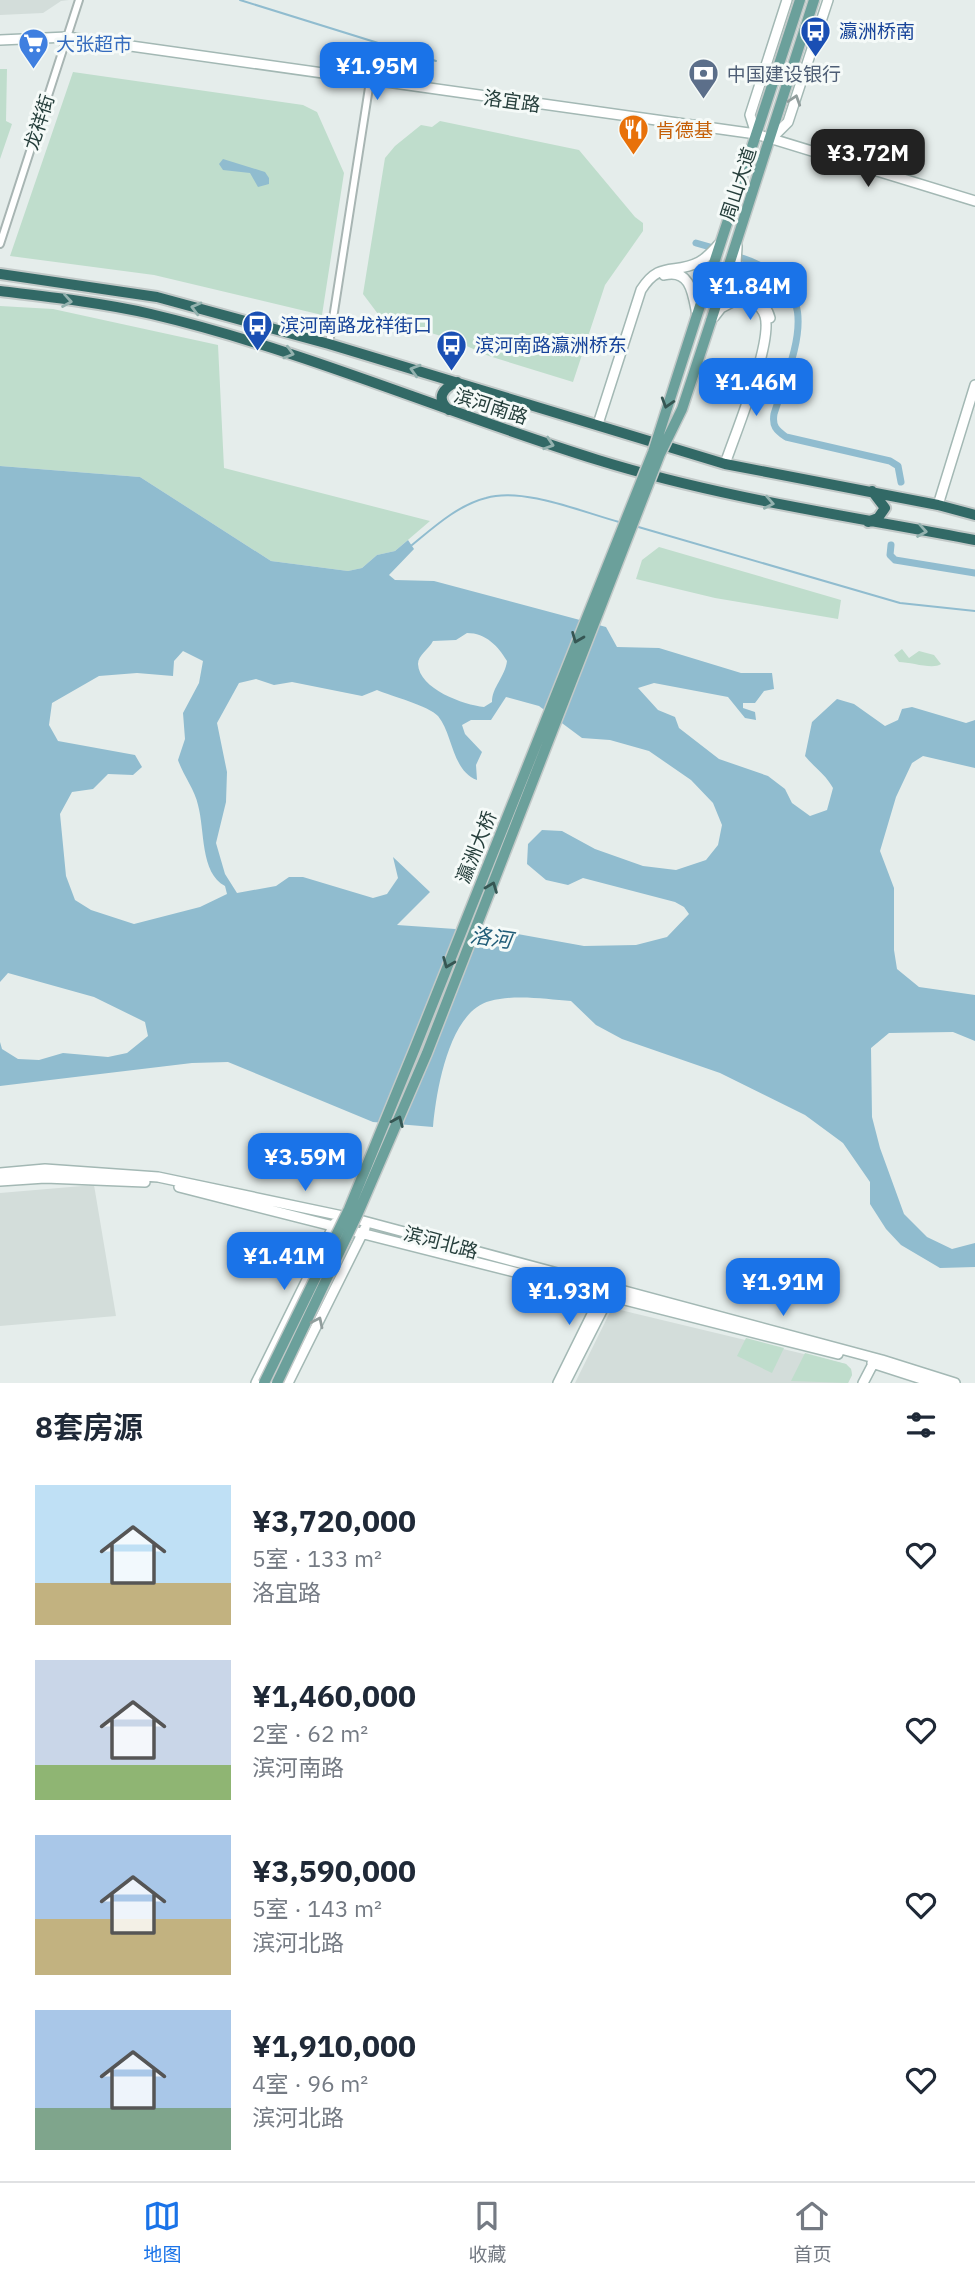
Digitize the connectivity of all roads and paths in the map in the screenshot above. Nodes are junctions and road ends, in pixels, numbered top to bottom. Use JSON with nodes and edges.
{"nodes":[{"id":1,"x":79,"y":0,"type":"edge"},
{"id":2,"x":787,"y":0,"type":"edge"},
{"id":3,"x":800,"y":0,"type":"edge"},
{"id":4,"x":814,"y":0,"type":"edge"},
{"id":5,"x":828,"y":0,"type":"edge"},
{"id":6,"x":66,"y":40,"type":"junction"},
{"id":7,"x":0,"y":43,"type":"edge"},
{"id":8,"x":370,"y":84,"type":"junction"},
{"id":9,"x":756,"y":137,"type":"junction"},
{"id":10,"x":771,"y":140,"type":"junction"},
{"id":11,"x":975,"y":203,"type":"edge"},
{"id":12,"x":723,"y":239,"type":"junction"},
{"id":13,"x":737,"y":242,"type":"junction"},
{"id":14,"x":0,"y":244,"type":"edge"},
{"id":15,"x":0,"y":274,"type":"edge"},
{"id":16,"x":0,"y":291,"type":"edge"},
{"id":17,"x":636,"y":307,"type":"junction"},
{"id":18,"x":697,"y":315,"type":"junction"},
{"id":19,"x":711,"y":321,"type":"junction"},
{"id":20,"x":329,"y":344,"type":"junction"},
{"id":21,"x":759,"y":363,"type":"junction"},
{"id":22,"x":457,"y":382,"type":"junction"},
{"id":23,"x":975,"y":386,"type":"edge"},
{"id":24,"x":452,"y":412,"type":"junction"},
{"id":25,"x":598,"y":424,"type":"junction"},
{"id":26,"x":725,"y":464,"type":"junction"},
{"id":27,"x":872,"y":491,"type":"junction"},
{"id":28,"x":938,"y":505,"type":"junction"},
{"id":29,"x":975,"y":516,"type":"edge"},
{"id":30,"x":869,"y":522,"type":"junction"},
{"id":31,"x":975,"y":540,"type":"edge"},
{"id":32,"x":0,"y":1173,"type":"edge"},
{"id":33,"x":0,"y":1181,"type":"edge"},
{"id":34,"x":339,"y":1215,"type":"junction"},
{"id":35,"x":368,"y":1222,"type":"junction"},
{"id":36,"x":333,"y":1226,"type":"junction"},
{"id":37,"x":362,"y":1233,"type":"junction"},
{"id":38,"x":608,"y":1291,"type":"junction"},
{"id":39,"x":876,"y":1361,"type":"junction"},
{"id":40,"x":256,"y":1383,"type":"edge"},
{"id":41,"x":264,"y":1383,"type":"edge"},
{"id":42,"x":278,"y":1383,"type":"edge"},
{"id":43,"x":288,"y":1383,"type":"edge"},
{"id":44,"x":558,"y":1383,"type":"edge"},
{"id":45,"x":565,"y":1383,"type":"edge"},
{"id":46,"x":865,"y":1383,"type":"edge"},
{"id":47,"x":934,"y":1383,"type":"edge"},
{"id":48,"x":955,"y":1383,"type":"edge"}],
"edges":[{"from":1,"to":6,"type":"street","name":"龙祥街"},
{"from":2,"to":9,"type":"main road","name":"周山大道"},
{"from":3,"to":9,"type":"main road","name":"周山大道"},
{"from":4,"to":10,"type":"main road","name":"周山大道"},
{"from":10,"to":5,"type":"main road","name":"周山大道","one_way":true},
{"from":6,"to":7,"type":"main road","name":"洛宜路"},
{"from":6,"to":8,"type":"main road","name":"洛宜路"},
{"from":6,"to":14,"type":"street","name":"龙祥街"},
{"from":8,"to":9,"type":"main road","name":"洛宜路"},
{"from":8,"to":20,"type":"street"},
{"from":9,"to":10,"type":"main road","name":"洛宜路"},
{"from":9,"to":12,"type":"main road","name":"周山大道"},
{"from":10,"to":11,"type":"main road","name":"洛宜路"},
{"from":10,"to":13,"type":"main road","name":"周山大道"},
{"from":12,"to":17,"type":"main road"},
{"from":12,"to":18,"type":"main road","name":"周山大道"},
{"from":13,"to":19,"type":"main road","name":"周山大道"},
{"from":13,"to":21,"type":"main road"},
{"from":20,"to":15,"type":"highway","name":"滨河南路","one_way":true},
{"from":16,"to":24,"type":"highway","name":"滨河南路","one_way":true},
{"from":17,"to":18,"type":"main road"},
{"from":17,"to":25,"type":"main road"},
{"from":18,"to":41,"type":"main road","name":"瀛洲大桥","one_way":true,"bridge":true},
{"from":19,"to":21,"type":"main road"},
{"from":42,"to":19,"type":"main road","name":"瀛洲大桥","one_way":true,"bridge":true},
{"from":22,"to":20,"type":"highway","name":"滨河南路","one_way":true},
{"from":21,"to":26,"type":"main road"},
{"from":22,"to":24,"type":"highway"},
{"from":22,"to":25,"type":"highway","name":"滨河南路"},
{"from":23,"to":28,"type":"main road"},
{"from":24,"to":30,"type":"highway","name":"滨河南路","one_way":true},
{"from":25,"to":26,"type":"highway","name":"滨河南路"},
{"from":26,"to":27,"type":"highway","name":"滨河南路"},
{"from":27,"to":28,"type":"highway","name":"滨河南路"},
{"from":27,"to":30,"type":"highway"},
{"from":28,"to":29,"type":"highway","name":"滨河南路"},
{"from":30,"to":31,"type":"highway","name":"滨河南路","one_way":true},
{"from":32,"to":34,"type":"main road","name":"滨河北路"},
{"from":33,"to":36,"type":"main road","name":"滨河北路"},
{"from":34,"to":35,"type":"main road","name":"滨河北路"},
{"from":34,"to":36,"type":"main road"},
{"from":35,"to":37,"type":"main road"},
{"from":35,"to":38,"type":"main road","name":"滨河北路"},
{"from":36,"to":37,"type":"main road","name":"滨河北路"},
{"from":36,"to":40,"type":"main road"},
{"from":37,"to":38,"type":"main road","name":"滨河北路"},
{"from":43,"to":37,"type":"main road","one_way":true},
{"from":38,"to":39,"type":"main road","name":"滨河北路"},
{"from":38,"to":44,"type":"main road"},
{"from":38,"to":45,"type":"main road"},
{"from":39,"to":46,"type":"main road"},
{"from":39,"to":47,"type":"main road","name":"滨河北路"},
{"from":39,"to":48,"type":"main road","name":"滨河北路"}]}
